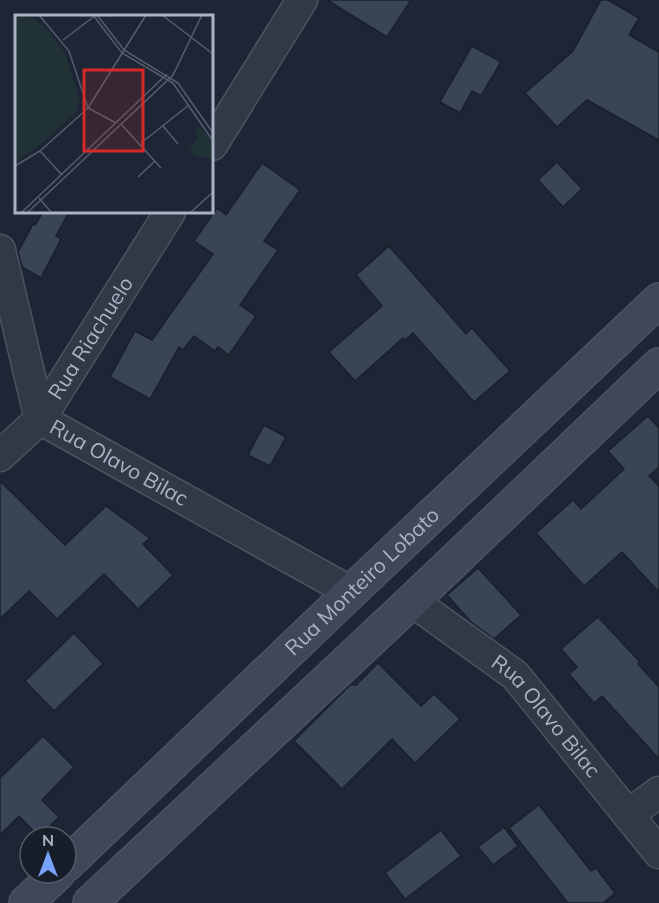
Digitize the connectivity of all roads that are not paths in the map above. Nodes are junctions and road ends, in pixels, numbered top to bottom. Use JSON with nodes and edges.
{"nodes":[{"id":1,"x":302,"y":0,"type":"edge"},
{"id":2,"x":213,"y":144,"type":"edge"},
{"id":3,"x":169,"y":213,"type":"edge"},
{"id":4,"x":0,"y":250,"type":"edge"},
{"id":5,"x":659,"y":300,"type":"edge"},
{"id":6,"x":659,"y":365,"type":"edge"},
{"id":7,"x":40,"y":419,"type":"junction"},
{"id":8,"x":0,"y":456,"type":"edge"},
{"id":9,"x":351,"y":592,"type":"junction"},
{"id":10,"x":412,"y":601,"type":"junction"},
{"id":11,"x":659,"y":792,"type":"edge"},
{"id":12,"x":627,"y":815,"type":"junction"},
{"id":13,"x":659,"y":853,"type":"edge"},
{"id":14,"x":78,"y":854,"type":"edge"},
{"id":15,"x":45,"y":885,"type":"edge"},
{"id":16,"x":26,"y":903,"type":"edge"},
{"id":17,"x":90,"y":903,"type":"edge"}],
"edges":[{"from":1,"to":2,"type":"street"},
{"from":3,"to":7,"type":"street","name":"Rua Riachuelo"},
{"from":4,"to":7,"type":"street","name":"Rua Olavo Bilac"},
{"from":5,"to":9,"type":"street","name":"Rua Monteiro Lobato"},
{"from":6,"to":10,"type":"street"},
{"from":7,"to":8,"type":"street","name":"Rua Riachuelo"},
{"from":7,"to":9,"type":"street","name":"Rua Olavo Bilac"},
{"from":9,"to":14,"type":"street","name":"Rua Monteiro Lobato"},
{"from":10,"to":12,"type":"street","name":"Rua Olavo Bilac"},
{"from":10,"to":17,"type":"street"},
{"from":11,"to":12,"type":"street"},
{"from":12,"to":13,"type":"street","name":"Rua Olavo Bilac"},
{"from":15,"to":16,"type":"street"}]}
